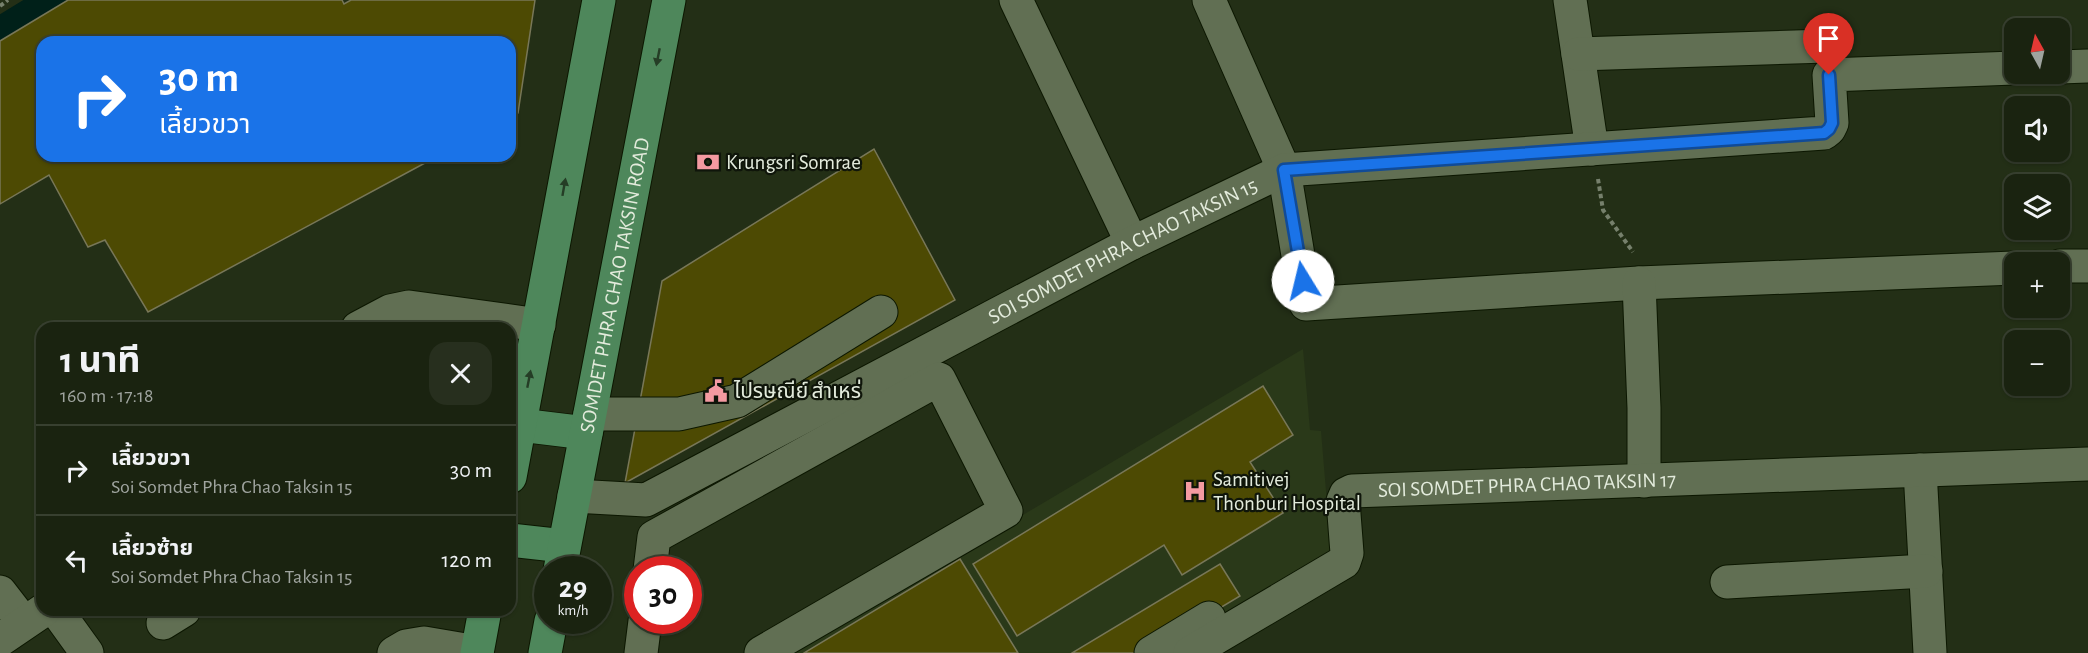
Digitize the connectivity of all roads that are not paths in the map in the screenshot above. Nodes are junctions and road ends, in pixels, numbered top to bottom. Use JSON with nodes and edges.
{"nodes":[{"id":1,"x":599,"y":0,"type":"edge"},
{"id":2,"x":669,"y":0,"type":"edge"},
{"id":3,"x":1016,"y":0,"type":"edge"},
{"id":4,"x":1209,"y":0,"type":"edge"},
{"id":5,"x":1570,"y":0,"type":"edge"},
{"id":6,"x":1827,"y":46,"type":"dead end"},
{"id":7,"x":1578,"y":54,"type":"junction"},
{"id":8,"x":2088,"y":66,"type":"edge"},
{"id":9,"x":2070,"y":67,"type":"edge"},
{"id":10,"x":2004,"y":68,"type":"edge"},
{"id":11,"x":1592,"y":149,"type":"junction"},
{"id":12,"x":1284,"y":170,"type":"junction"},
{"id":13,"x":1132,"y":243,"type":"junction"},
{"id":14,"x":2070,"y":266,"type":"edge"},
{"id":15,"x":2088,"y":266,"type":"edge"},
{"id":16,"x":2004,"y":268,"type":"edge"},
{"id":17,"x":1639,"y":283,"type":"junction"},
{"id":18,"x":881,"y":312,"type":"dead end"},
{"id":19,"x":369,"y":322,"type":"edge"},
{"id":20,"x":539,"y":325,"type":"junction"},
{"id":21,"x":520,"y":424,"type":"junction"},
{"id":22,"x":588,"y":424,"type":"junction"},
{"id":23,"x":516,"y":445,"type":"edge"},
{"id":24,"x":2088,"y":464,"type":"edge"},
{"id":25,"x":1920,"y":470,"type":"junction"},
{"id":26,"x":1644,"y":481,"type":"junction"},
{"id":27,"x":574,"y":496,"type":"junction"},
{"id":28,"x":516,"y":542,"type":"edge"},
{"id":29,"x":556,"y":556,"type":"edge"},
{"id":30,"x":562,"y":556,"type":"edge"},
{"id":31,"x":652,"y":556,"type":"edge"},
{"id":32,"x":1926,"y":571,"type":"junction"},
{"id":33,"x":1727,"y":582,"type":"dead end"},
{"id":34,"x":0,"y":592,"type":"edge"},
{"id":35,"x":1244,"y":597,"type":"dead end"},
{"id":36,"x":60,"y":616,"type":"edge"},
{"id":37,"x":484,"y":616,"type":"edge"},
{"id":38,"x":23,"y":625,"type":"edge"},
{"id":39,"x":549,"y":634,"type":"edge"},
{"id":40,"x":643,"y":634,"type":"edge"},
{"id":41,"x":477,"y":652,"type":"edge"},
{"id":42,"x":87,"y":653,"type":"edge"},
{"id":43,"x":394,"y":653,"type":"edge"},
{"id":44,"x":545,"y":653,"type":"edge"},
{"id":45,"x":641,"y":653,"type":"edge"},
{"id":46,"x":761,"y":653,"type":"edge"},
{"id":47,"x":1151,"y":653,"type":"edge"},
{"id":48,"x":1190,"y":653,"type":"edge"},
{"id":49,"x":1930,"y":653,"type":"edge"}],
"edges":[{"from":20,"to":1,"type":"main road","one_way":true},
{"from":2,"to":22,"type":"main road","name":"SOMDET PHRA CHAO TAKSIN ROAD","one_way":true},
{"from":3,"to":13,"type":"street"},
{"from":4,"to":12,"type":"street"},
{"from":5,"to":7,"type":"street"},
{"from":6,"to":7,"type":"street"},
{"from":7,"to":11,"type":"street"},
{"from":8,"to":9,"type":"street"},
{"from":10,"to":11,"type":"street","name":"SOI SOMDET PHRA CHAO TAKSIN 15"},
{"from":11,"to":12,"type":"street","name":"SOI SOMDET PHRA CHAO TAKSIN 15"},
{"from":12,"to":13,"type":"street","name":"SOI SOMDET PHRA CHAO TAKSIN 15"},
{"from":12,"to":17,"type":"street"},
{"from":13,"to":27,"type":"street","name":"SOI SOMDET PHRA CHAO TAKSIN 15"},
{"from":14,"to":15,"type":"street"},
{"from":16,"to":17,"type":"street"},
{"from":17,"to":26,"type":"street"},
{"from":18,"to":22,"type":"street"},
{"from":19,"to":20,"type":"street"},
{"from":21,"to":20,"type":"main road","one_way":true},
{"from":21,"to":22,"type":"main road"},
{"from":21,"to":23,"type":"main road"},
{"from":22,"to":27,"type":"main road","name":"SOMDET PHRA CHAO TAKSIN ROAD"},
{"from":24,"to":25,"type":"street","name":"SOI SOMDET PHRA CHAO TAKSIN 17"},
{"from":25,"to":26,"type":"street","name":"SOI SOMDET PHRA CHAO TAKSIN 17"},
{"from":25,"to":32,"type":"street"},
{"from":26,"to":48,"type":"street","name":"SOI SOMDET PHRA CHAO TAKSIN 17"},
{"from":27,"to":30,"type":"main road","name":"SOMDET PHRA CHAO TAKSIN ROAD"},
{"from":28,"to":29,"type":"main road"},
{"from":31,"to":46,"type":"street"},
{"from":32,"to":33,"type":"street"},
{"from":32,"to":49,"type":"street"},
{"from":34,"to":38,"type":"street"},
{"from":35,"to":47,"type":"street"},
{"from":36,"to":42,"type":"street"},
{"from":37,"to":41,"type":"main road"},
{"from":39,"to":44,"type":"main road"},
{"from":40,"to":45,"type":"street"},
{"from":41,"to":43,"type":"street"}]}
